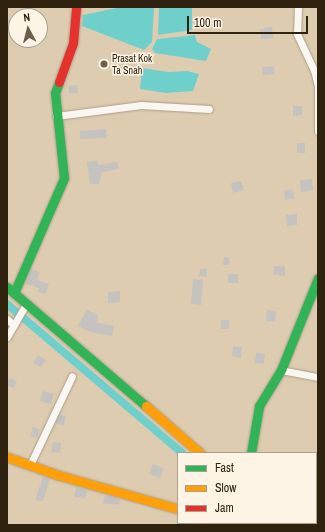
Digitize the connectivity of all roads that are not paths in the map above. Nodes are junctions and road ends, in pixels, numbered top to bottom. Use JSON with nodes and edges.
{"nodes":[{"id":1,"x":76,"y":7,"type":"edge"},
{"id":2,"x":298,"y":7,"type":"edge"},
{"id":3,"x":209,"y":109,"type":"dead end"},
{"id":4,"x":56,"y":116,"type":"junction"},
{"id":5,"x":318,"y":131,"type":"edge"},
{"id":6,"x":318,"y":278,"type":"edge"},
{"id":7,"x":10,"y":290,"type":"edge"},
{"id":8,"x":27,"y":303,"type":"junction"},
{"id":9,"x":7,"y":319,"type":"edge"},
{"id":10,"x":14,"y":325,"type":"junction"},
{"id":11,"x":7,"y":337,"type":"edge"},
{"id":12,"x":281,"y":370,"type":"junction"},
{"id":13,"x":72,"y":376,"type":"dead end"},
{"id":14,"x":318,"y":377,"type":"edge"},
{"id":15,"x":199,"y":452,"type":"edge"},
{"id":16,"x":250,"y":452,"type":"edge"},
{"id":17,"x":7,"y":457,"type":"edge"},
{"id":18,"x":30,"y":465,"type":"junction"},
{"id":19,"x":177,"y":509,"type":"edge"}],
"edges":[{"from":1,"to":4,"type":"street"},
{"from":2,"to":5,"type":"street"},
{"from":3,"to":4,"type":"street"},
{"from":4,"to":7,"type":"street"},
{"from":6,"to":12,"type":"street"},
{"from":7,"to":8,"type":"street"},
{"from":8,"to":10,"type":"street"},
{"from":8,"to":15,"type":"street"},
{"from":9,"to":10,"type":"street"},
{"from":10,"to":11,"type":"street"},
{"from":12,"to":14,"type":"street"},
{"from":12,"to":16,"type":"street"},
{"from":13,"to":18,"type":"street"},
{"from":17,"to":18,"type":"street"},
{"from":18,"to":19,"type":"street"}]}
